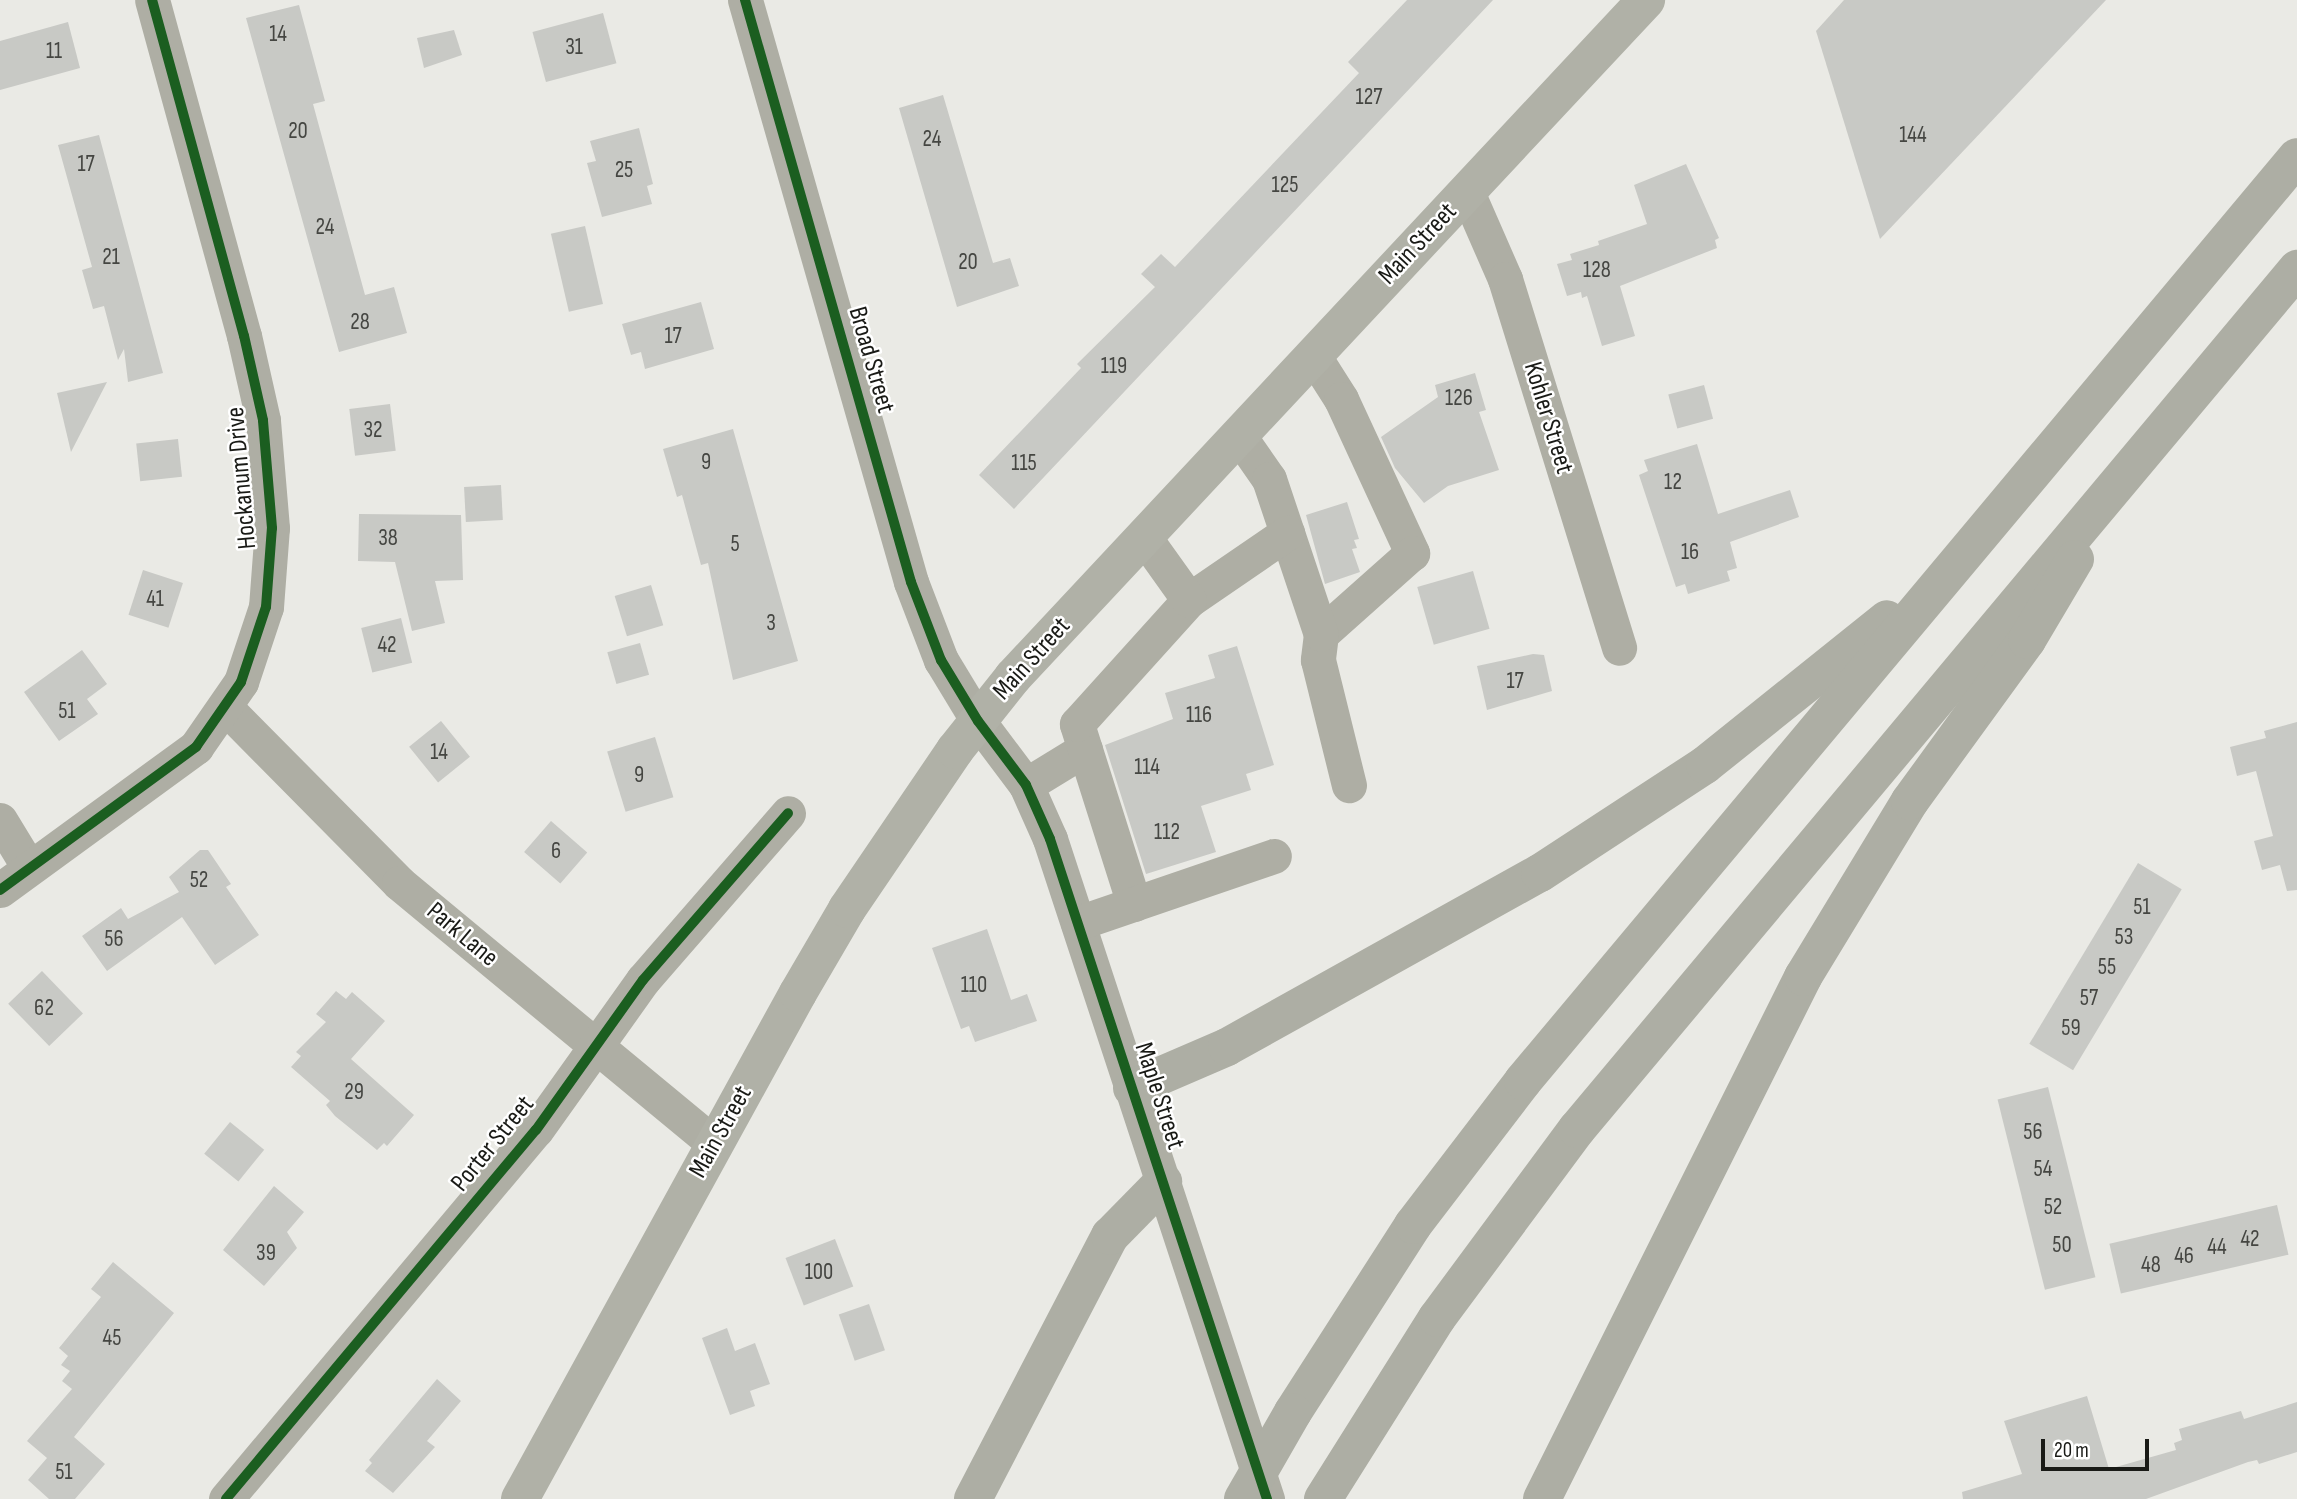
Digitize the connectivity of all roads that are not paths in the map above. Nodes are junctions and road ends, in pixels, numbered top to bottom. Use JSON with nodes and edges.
{"nodes":[{"id":1,"x":152,"y":0,"type":"edge"},
{"id":2,"x":745,"y":0,"type":"edge"},
{"id":3,"x":1646,"y":0,"type":"edge"},
{"id":4,"x":2297,"y":157,"type":"edge"},
{"id":5,"x":1467,"y":192,"type":"junction"},
{"id":6,"x":2297,"y":269,"type":"edge"},
{"id":7,"x":1313,"y":355,"type":"junction"},
{"id":8,"x":1239,"y":436,"type":"junction"},
{"id":9,"x":2106,"y":496,"type":"junction"},
{"id":10,"x":1287,"y":533,"type":"junction"},
{"id":11,"x":1144,"y":537,"type":"junction"},
{"id":12,"x":1945,"y":575,"type":"junction"},
{"id":13,"x":1189,"y":600,"type":"junction"},
{"id":14,"x":1321,"y":634,"type":"junction"},
{"id":15,"x":1619,"y":648,"type":"dead end"},
{"id":16,"x":226,"y":708,"type":"junction"},
{"id":17,"x":978,"y":721,"type":"junction"},
{"id":18,"x":1085,"y":748,"type":"junction"},
{"id":19,"x":1026,"y":785,"type":"junction"},
{"id":20,"x":1349,"y":785,"type":"dead end"},
{"id":21,"x":788,"y":813,"type":"dead end"},
{"id":22,"x":0,"y":820,"type":"edge"},
{"id":23,"x":1274,"y":856,"type":"dead end"},
{"id":24,"x":28,"y":866,"type":"junction"},
{"id":25,"x":0,"y":890,"type":"edge"},
{"id":26,"x":1134,"y":904,"type":"junction"},
{"id":27,"x":1079,"y":923,"type":"junction"},
{"id":28,"x":595,"y":1046,"type":"junction"},
{"id":29,"x":1132,"y":1088,"type":"junction"},
{"id":30,"x":715,"y":1144,"type":"junction"},
{"id":31,"x":1163,"y":1182,"type":"junction"},
{"id":32,"x":226,"y":1499,"type":"edge"},
{"id":33,"x":520,"y":1499,"type":"edge"},
{"id":34,"x":973,"y":1499,"type":"edge"},
{"id":35,"x":1243,"y":1499,"type":"edge"},
{"id":36,"x":1267,"y":1499,"type":"edge"},
{"id":37,"x":1323,"y":1499,"type":"edge"},
{"id":38,"x":1542,"y":1499,"type":"edge"}],
"edges":[{"from":1,"to":16,"type":"street","name":"Hockanum Drive"},
{"from":2,"to":17,"type":"street","name":"Broad Street"},
{"from":3,"to":5,"type":"main road","name":"Main Street"},
{"from":4,"to":12,"type":"highway"},
{"from":5,"to":7,"type":"main road","name":"Main Street"},
{"from":5,"to":15,"type":"street","name":"Kohler Street"},
{"from":6,"to":9,"type":"highway"},
{"from":7,"to":8,"type":"main road","name":"Main Street"},
{"from":7,"to":14,"type":"street"},
{"from":8,"to":10,"type":"street"},
{"from":8,"to":11,"type":"main road","name":"Main Street"},
{"from":9,"to":37,"type":"highway"},
{"from":9,"to":38,"type":"highway"},
{"from":10,"to":13,"type":"street"},
{"from":10,"to":14,"type":"street"},
{"from":11,"to":13,"type":"street"},
{"from":11,"to":17,"type":"main road","name":"Main Street"},
{"from":12,"to":29,"type":"highway"},
{"from":12,"to":35,"type":"highway","bridge":true},
{"from":13,"to":18,"type":"street"},
{"from":14,"to":20,"type":"street"},
{"from":16,"to":24,"type":"street","name":"Hockanum Drive"},
{"from":16,"to":28,"type":"street","name":"Park Lane"},
{"from":17,"to":19,"type":"street","name":"Maple Street"},
{"from":17,"to":30,"type":"main road","name":"Main Street"},
{"from":18,"to":19,"type":"street"},
{"from":18,"to":26,"type":"street"},
{"from":19,"to":27,"type":"street","name":"Maple Street"},
{"from":21,"to":28,"type":"street","name":"Porter Street"},
{"from":22,"to":24,"type":"street"},
{"from":23,"to":26,"type":"street"},
{"from":24,"to":25,"type":"street","name":"Hockanum Drive"},
{"from":26,"to":27,"type":"street"},
{"from":27,"to":29,"type":"street","name":"Maple Street"},
{"from":28,"to":30,"type":"street","name":"Park Lane"},
{"from":28,"to":32,"type":"street","name":"Porter Street"},
{"from":29,"to":31,"type":"street","name":"Maple Street"},
{"from":30,"to":33,"type":"main road","name":"Main Street"},
{"from":31,"to":34,"type":"highway"},
{"from":31,"to":36,"type":"street","name":"Maple Street"}]}
